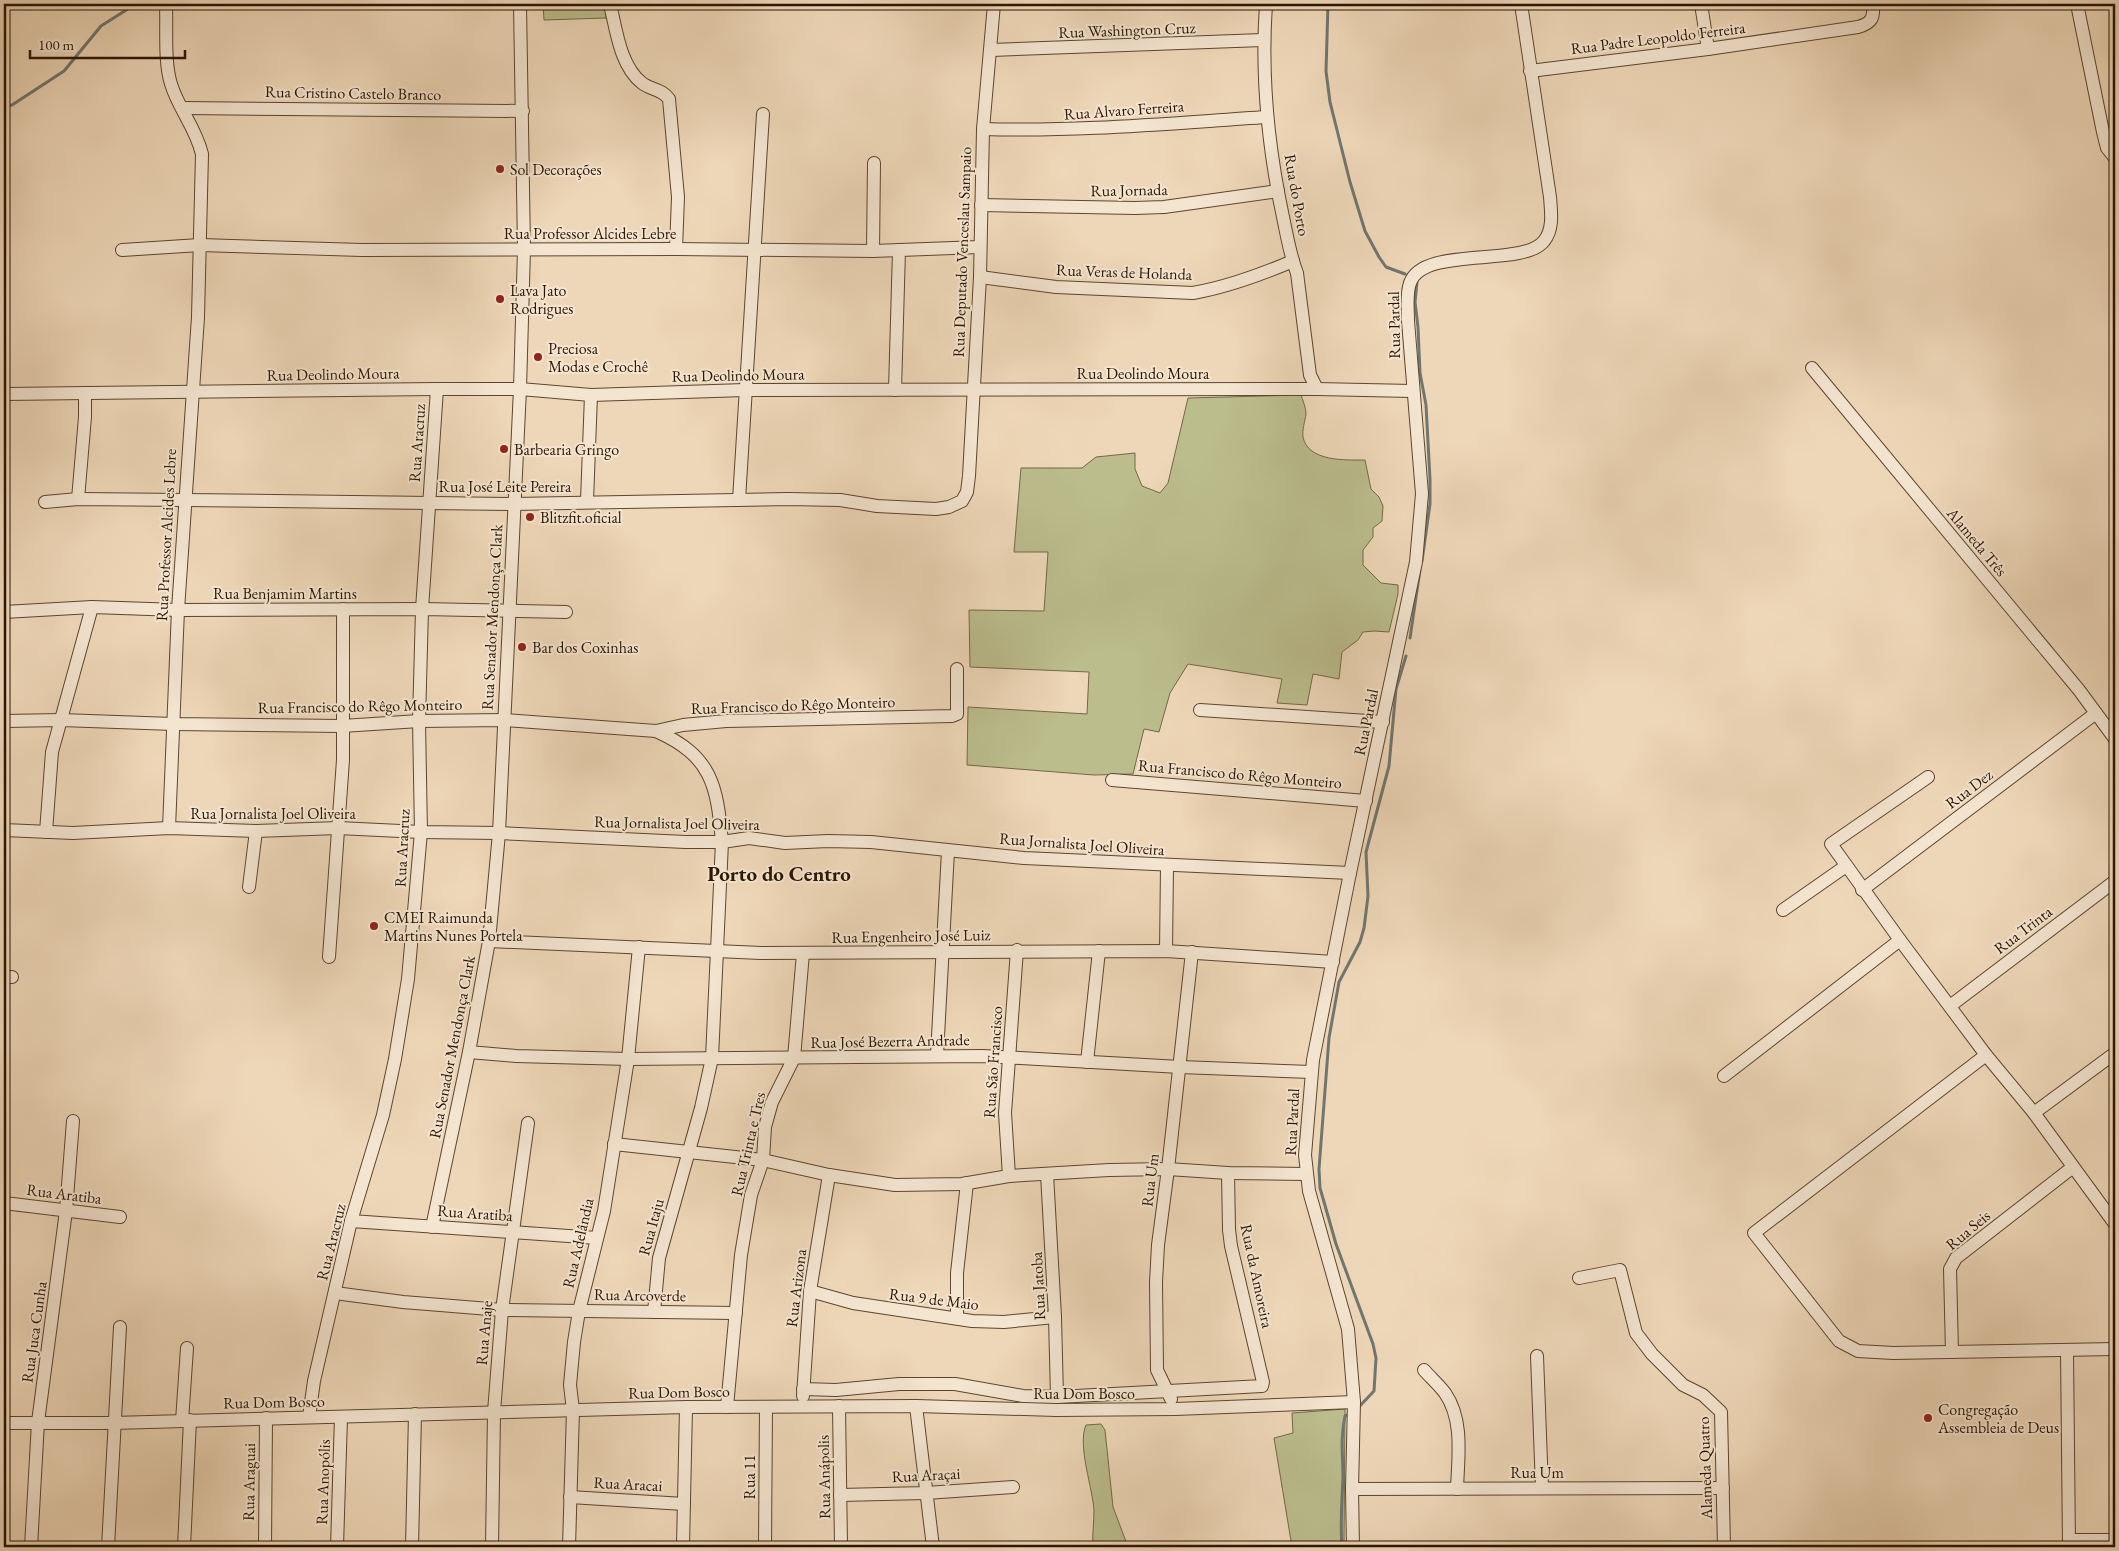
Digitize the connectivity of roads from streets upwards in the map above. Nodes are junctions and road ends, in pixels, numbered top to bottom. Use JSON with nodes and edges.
{"nodes":[{"id":1,"x":166,"y":4,"type":"edge"},
{"id":2,"x":520,"y":4,"type":"edge"},
{"id":3,"x":610,"y":4,"type":"edge"},
{"id":4,"x":994,"y":4,"type":"edge"},
{"id":5,"x":1266,"y":4,"type":"edge"},
{"id":6,"x":1521,"y":4,"type":"edge"},
{"id":7,"x":1701,"y":4,"type":"edge"},
{"id":8,"x":2077,"y":4,"type":"edge"},
{"id":9,"x":1873,"y":9,"type":"edge"},
{"id":10,"x":1263,"y":40,"type":"junction"},
{"id":11,"x":1708,"y":49,"type":"junction"},
{"id":12,"x":992,"y":50,"type":"junction"},
{"id":13,"x":1530,"y":71,"type":"junction"},
{"id":14,"x":183,"y":108,"type":"junction"},
{"id":15,"x":523,"y":111,"type":"junction"},
{"id":16,"x":763,"y":114,"type":"dead end"},
{"id":17,"x":1267,"y":117,"type":"junction"},
{"id":18,"x":983,"y":129,"type":"junction"},
{"id":19,"x":2115,"y":158,"type":"edge"},
{"id":20,"x":874,"y":163,"type":"dead end"},
{"id":21,"x":1278,"y":191,"type":"junction"},
{"id":22,"x":981,"y":205,"type":"junction"},
{"id":23,"x":200,"y":245,"type":"junction"},
{"id":24,"x":980,"y":247,"type":"junction"},
{"id":25,"x":524,"y":249,"type":"junction"},
{"id":26,"x":676,"y":249,"type":"junction"},
{"id":27,"x":122,"y":250,"type":"dead end"},
{"id":28,"x":900,"y":250,"type":"junction"},
{"id":29,"x":753,"y":251,"type":"junction"},
{"id":30,"x":873,"y":251,"type":"junction"},
{"id":31,"x":1293,"y":261,"type":"junction"},
{"id":32,"x":980,"y":277,"type":"junction"},
{"id":33,"x":1812,"y":368,"type":"dead end"},
{"id":34,"x":437,"y":389,"type":"junction"},
{"id":35,"x":520,"y":389,"type":"junction"},
{"id":36,"x":745,"y":390,"type":"junction"},
{"id":37,"x":895,"y":390,"type":"junction"},
{"id":38,"x":973,"y":390,"type":"junction"},
{"id":39,"x":1317,"y":390,"type":"junction"},
{"id":40,"x":192,"y":391,"type":"junction"},
{"id":41,"x":1412,"y":391,"type":"junction"},
{"id":42,"x":85,"y":393,"type":"junction"},
{"id":43,"x":4,"y":394,"type":"edge"},
{"id":44,"x":591,"y":395,"type":"junction"},
{"id":45,"x":78,"y":499,"type":"junction"},
{"id":46,"x":185,"y":500,"type":"junction"},
{"id":47,"x":739,"y":500,"type":"junction"},
{"id":48,"x":587,"y":501,"type":"junction"},
{"id":49,"x":962,"y":501,"type":"joint"},
{"id":50,"x":45,"y":502,"type":"dead end"},
{"id":51,"x":429,"y":503,"type":"junction"},
{"id":52,"x":513,"y":504,"type":"junction"},
{"id":53,"x":92,"y":607,"type":"junction"},
{"id":54,"x":343,"y":609,"type":"junction"},
{"id":55,"x":422,"y":609,"type":"junction"},
{"id":56,"x":178,"y":610,"type":"junction"},
{"id":57,"x":4,"y":612,"type":"edge"},
{"id":58,"x":508,"y":612,"type":"junction"},
{"id":59,"x":566,"y":612,"type":"dead end"},
{"id":60,"x":956,"y":669,"type":"dead end"},
{"id":61,"x":1200,"y":710,"type":"dead end"},
{"id":62,"x":2096,"y":714,"type":"junction"},
{"id":63,"x":61,"y":720,"type":"junction"},
{"id":64,"x":504,"y":720,"type":"junction"},
{"id":65,"x":4,"y":721,"type":"edge"},
{"id":66,"x":419,"y":721,"type":"junction"},
{"id":67,"x":1383,"y":722,"type":"junction"},
{"id":68,"x":174,"y":724,"type":"junction"},
{"id":69,"x":342,"y":726,"type":"junction"},
{"id":70,"x":656,"y":731,"type":"junction"},
{"id":71,"x":2115,"y":739,"type":"edge"},
{"id":72,"x":1928,"y":777,"type":"dead end"},
{"id":73,"x":1112,"y":780,"type":"dead end"},
{"id":74,"x":1366,"y":801,"type":"junction"},
{"id":75,"x":169,"y":828,"type":"junction"},
{"id":76,"x":338,"y":828,"type":"junction"},
{"id":77,"x":4,"y":830,"type":"edge"},
{"id":78,"x":256,"y":831,"type":"junction"},
{"id":79,"x":46,"y":832,"type":"junction"},
{"id":80,"x":421,"y":832,"type":"junction"},
{"id":81,"x":499,"y":833,"type":"junction"},
{"id":82,"x":722,"y":842,"type":"junction"},
{"id":83,"x":948,"y":851,"type":"junction"},
{"id":84,"x":1167,"y":866,"type":"junction"},
{"id":85,"x":1846,"y":866,"type":"junction"},
{"id":86,"x":1350,"y":873,"type":"junction"},
{"id":87,"x":2115,"y":881,"type":"edge"},
{"id":88,"x":249,"y":887,"type":"dead end"},
{"id":89,"x":1862,"y":890,"type":"junction"},
{"id":90,"x":1783,"y":910,"type":"dead end"},
{"id":91,"x":1900,"y":940,"type":"junction"},
{"id":92,"x":489,"y":941,"type":"junction"},
{"id":93,"x":640,"y":948,"type":"junction"},
{"id":94,"x":718,"y":950,"type":"junction"},
{"id":95,"x":1017,"y":950,"type":"junction"},
{"id":96,"x":1099,"y":951,"type":"junction"},
{"id":97,"x":1166,"y":951,"type":"junction"},
{"id":98,"x":1192,"y":952,"type":"junction"},
{"id":99,"x":802,"y":953,"type":"junction"},
{"id":100,"x":941,"y":953,"type":"junction"},
{"id":101,"x":329,"y":957,"type":"dead end"},
{"id":102,"x":1333,"y":962,"type":"junction"},
{"id":103,"x":1950,"y":1006,"type":"junction"},
{"id":104,"x":469,"y":1052,"type":"junction"},
{"id":105,"x":2115,"y":1053,"type":"edge"},
{"id":106,"x":938,"y":1055,"type":"junction"},
{"id":107,"x":1986,"y":1055,"type":"junction"},
{"id":108,"x":712,"y":1058,"type":"junction"},
{"id":109,"x":794,"y":1058,"type":"junction"},
{"id":110,"x":1010,"y":1058,"type":"junction"},
{"id":111,"x":628,"y":1059,"type":"junction"},
{"id":112,"x":1087,"y":1062,"type":"junction"},
{"id":113,"x":1180,"y":1067,"type":"junction"},
{"id":114,"x":1311,"y":1072,"type":"junction"},
{"id":115,"x":1724,"y":1076,"type":"dead end"},
{"id":116,"x":2034,"y":1113,"type":"junction"},
{"id":117,"x":73,"y":1120,"type":"dead end"},
{"id":118,"x":528,"y":1123,"type":"dead end"},
{"id":119,"x":614,"y":1144,"type":"junction"},
{"id":120,"x":689,"y":1152,"type":"junction"},
{"id":121,"x":763,"y":1160,"type":"junction"},
{"id":122,"x":2073,"y":1167,"type":"junction"},
{"id":123,"x":1168,"y":1169,"type":"junction"},
{"id":124,"x":1228,"y":1173,"type":"junction"},
{"id":125,"x":1047,"y":1174,"type":"junction"},
{"id":126,"x":1306,"y":1174,"type":"junction"},
{"id":127,"x":829,"y":1175,"type":"junction"},
{"id":128,"x":1009,"y":1176,"type":"junction"},
{"id":129,"x":967,"y":1183,"type":"junction"},
{"id":130,"x":4,"y":1203,"type":"edge"},
{"id":131,"x":66,"y":1211,"type":"junction"},
{"id":132,"x":120,"y":1217,"type":"dead end"},
{"id":133,"x":351,"y":1221,"type":"junction"},
{"id":134,"x":2115,"y":1224,"type":"edge"},
{"id":135,"x":432,"y":1226,"type":"junction"},
{"id":136,"x":513,"y":1232,"type":"junction"},
{"id":137,"x":597,"y":1238,"type":"junction"},
{"id":138,"x":1579,"y":1278,"type":"dead end"},
{"id":139,"x":810,"y":1291,"type":"junction"},
{"id":140,"x":335,"y":1293,"type":"junction"},
{"id":141,"x":502,"y":1310,"type":"junction"},
{"id":142,"x":579,"y":1311,"type":"junction"},
{"id":143,"x":654,"y":1312,"type":"junction"},
{"id":144,"x":736,"y":1313,"type":"junction"},
{"id":145,"x":1056,"y":1317,"type":"junction"},
{"id":146,"x":957,"y":1318,"type":"junction"},
{"id":147,"x":120,"y":1327,"type":"dead end"},
{"id":148,"x":187,"y":1348,"type":"dead end"},
{"id":149,"x":2115,"y":1349,"type":"edge"},
{"id":150,"x":2067,"y":1350,"type":"junction"},
{"id":151,"x":1952,"y":1352,"type":"junction"},
{"id":152,"x":1537,"y":1356,"type":"dead end"},
{"id":153,"x":1424,"y":1370,"type":"dead end"},
{"id":154,"x":955,"y":1384,"type":"junction"},
{"id":155,"x":804,"y":1389,"type":"junction"},
{"id":156,"x":1169,"y":1392,"type":"junction"},
{"id":157,"x":1057,"y":1397,"type":"junction"},
{"id":158,"x":1354,"y":1402,"type":"junction"},
{"id":159,"x":802,"y":1406,"type":"junction"},
{"id":160,"x":839,"y":1406,"type":"junction"},
{"id":161,"x":916,"y":1406,"type":"junction"},
{"id":162,"x":955,"y":1406,"type":"junction"},
{"id":163,"x":686,"y":1407,"type":"junction"},
{"id":164,"x":727,"y":1407,"type":"junction"},
{"id":165,"x":766,"y":1407,"type":"junction"},
{"id":166,"x":1174,"y":1409,"type":"junction"},
{"id":167,"x":573,"y":1410,"type":"junction"},
{"id":168,"x":494,"y":1412,"type":"junction"},
{"id":169,"x":415,"y":1414,"type":"junction"},
{"id":170,"x":309,"y":1417,"type":"junction"},
{"id":171,"x":342,"y":1417,"type":"junction"},
{"id":172,"x":266,"y":1418,"type":"junction"},
{"id":173,"x":186,"y":1420,"type":"junction"},
{"id":174,"x":38,"y":1422,"type":"junction"},
{"id":175,"x":4,"y":1423,"type":"edge"},
{"id":176,"x":113,"y":1423,"type":"junction"},
{"id":177,"x":1013,"y":1487,"type":"dead end"},
{"id":178,"x":1542,"y":1488,"type":"junction"},
{"id":179,"x":1723,"y":1488,"type":"junction"},
{"id":180,"x":1352,"y":1489,"type":"junction"},
{"id":181,"x":1457,"y":1489,"type":"junction"},
{"id":182,"x":926,"y":1492,"type":"junction"},
{"id":183,"x":840,"y":1494,"type":"junction"},
{"id":184,"x":570,"y":1497,"type":"junction"},
{"id":185,"x":684,"y":1504,"type":"junction"},
{"id":186,"x":2115,"y":1540,"type":"edge"},
{"id":187,"x":2069,"y":1544,"type":"edge"},
{"id":188,"x":31,"y":1547,"type":"edge"},
{"id":189,"x":108,"y":1547,"type":"edge"},
{"id":190,"x":184,"y":1547,"type":"edge"},
{"id":191,"x":265,"y":1547,"type":"edge"},
{"id":192,"x":337,"y":1547,"type":"edge"},
{"id":193,"x":412,"y":1547,"type":"edge"},
{"id":194,"x":492,"y":1547,"type":"edge"},
{"id":195,"x":569,"y":1547,"type":"edge"},
{"id":196,"x":683,"y":1547,"type":"edge"},
{"id":197,"x":765,"y":1547,"type":"edge"},
{"id":198,"x":841,"y":1547,"type":"edge"},
{"id":199,"x":933,"y":1547,"type":"edge"},
{"id":200,"x":1353,"y":1547,"type":"edge"},
{"id":201,"x":1724,"y":1547,"type":"edge"}],
"edges":[{"from":1,"to":14,"type":"street","name":"Rua Professor Alcides Lebre"},
{"from":2,"to":15,"type":"street","name":"Rua Senador Mendonça Clark"},
{"from":3,"to":26,"type":"street"},
{"from":4,"to":12,"type":"street","name":"Rua Deputado Venceslau Sampaio"},
{"from":5,"to":10,"type":"street","name":"Rua do Porto"},
{"from":6,"to":13,"type":"street","name":"Rua Pardal"},
{"from":7,"to":11,"type":"street"},
{"from":8,"to":19,"type":"street"},
{"from":9,"to":11,"type":"street","name":"Rua Padre Leopoldo Ferreira"},
{"from":10,"to":12,"type":"street","name":"Rua Washington Cruz"},
{"from":10,"to":17,"type":"street","name":"Rua do Porto"},
{"from":11,"to":13,"type":"street","name":"Rua Padre Leopoldo Ferreira"},
{"from":12,"to":18,"type":"street","name":"Rua Deputado Venceslau Sampaio"},
{"from":13,"to":41,"type":"street","name":"Rua Pardal"},
{"from":14,"to":15,"type":"street","name":"Rua Cristino Castelo Branco"},
{"from":14,"to":23,"type":"street","name":"Rua Professor Alcides Lebre"},
{"from":15,"to":25,"type":"street","name":"Rua Senador Mendonça Clark"},
{"from":16,"to":29,"type":"street"},
{"from":17,"to":18,"type":"street","name":"Rua Alvaro Ferreira"},
{"from":17,"to":21,"type":"street","name":"Rua do Porto"},
{"from":18,"to":22,"type":"street","name":"Rua Deputado Venceslau Sampaio"},
{"from":20,"to":30,"type":"street"},
{"from":21,"to":22,"type":"street","name":"Rua Jornada"},
{"from":21,"to":31,"type":"street","name":"Rua do Porto"},
{"from":22,"to":24,"type":"street","name":"Rua Deputado Venceslau Sampaio"},
{"from":23,"to":25,"type":"street","name":"Rua Professor Alcides Lebre"},
{"from":23,"to":27,"type":"street","name":"Rua Professor Alcides Lebre"},
{"from":23,"to":40,"type":"street","name":"Rua Professor Alcides Lebre"},
{"from":24,"to":28,"type":"street","name":"Rua Professor Alcides Lebre"},
{"from":24,"to":32,"type":"street","name":"Rua Deputado Venceslau Sampaio"},
{"from":25,"to":26,"type":"street","name":"Rua Professor Alcides Lebre"},
{"from":25,"to":35,"type":"street","name":"Rua Senador Mendonça Clark"},
{"from":26,"to":29,"type":"street","name":"Rua Professor Alcides Lebre"},
{"from":28,"to":30,"type":"street","name":"Rua Professor Alcides Lebre"},
{"from":28,"to":37,"type":"street"},
{"from":29,"to":30,"type":"street","name":"Rua Professor Alcides Lebre"},
{"from":29,"to":36,"type":"street"},
{"from":31,"to":32,"type":"street","name":"Rua Veras de Holanda"},
{"from":31,"to":39,"type":"street","name":"Rua do Porto"},
{"from":32,"to":38,"type":"street","name":"Rua Deputado Venceslau Sampaio"},
{"from":33,"to":62,"type":"street","name":"Alameda Três"},
{"from":34,"to":35,"type":"street","name":"Rua Deolindo Moura"},
{"from":34,"to":40,"type":"street","name":"Rua Deolindo Moura"},
{"from":34,"to":51,"type":"street","name":"Rua Aracruz"},
{"from":35,"to":44,"type":"street","name":"Rua Deolindo Moura"},
{"from":35,"to":52,"type":"street","name":"Rua Senador Mendonça Clark"},
{"from":36,"to":37,"type":"street","name":"Rua Deolindo Moura"},
{"from":36,"to":44,"type":"street","name":"Rua Deolindo Moura"},
{"from":36,"to":47,"type":"street"},
{"from":37,"to":38,"type":"street","name":"Rua Deolindo Moura"},
{"from":38,"to":39,"type":"street","name":"Rua Deolindo Moura"},
{"from":38,"to":49,"type":"street","name":"Rua Deputado Venceslau Sampaio"},
{"from":39,"to":41,"type":"street","name":"Rua Deolindo Moura"},
{"from":40,"to":42,"type":"street","name":"Rua Deolindo Moura"},
{"from":40,"to":46,"type":"street","name":"Rua Professor Alcides Lebre"},
{"from":41,"to":67,"type":"street","name":"Rua Pardal"},
{"from":42,"to":43,"type":"street","name":"Rua Deolindo Moura"},
{"from":42,"to":45,"type":"street"},
{"from":44,"to":48,"type":"street"},
{"from":45,"to":46,"type":"street","name":"Rua José Leite Pereira"},
{"from":45,"to":50,"type":"street","name":"Rua José Leite Pereira"},
{"from":46,"to":51,"type":"street","name":"Rua José Leite Pereira"},
{"from":46,"to":56,"type":"street","name":"Rua Professor Alcides Lebre"},
{"from":47,"to":48,"type":"street","name":"Rua José Leite Pereira"},
{"from":47,"to":49,"type":"street","name":"Rua José Leite Pereira"},
{"from":48,"to":52,"type":"street","name":"Rua José Leite Pereira"},
{"from":51,"to":52,"type":"street","name":"Rua José Leite Pereira"},
{"from":51,"to":55,"type":"street","name":"Rua Aracruz"},
{"from":52,"to":58,"type":"street","name":"Rua Senador Mendonça Clark"},
{"from":53,"to":56,"type":"street","name":"Rua Benjamim Martins"},
{"from":53,"to":57,"type":"street","name":"Rua Benjamim Martins"},
{"from":53,"to":63,"type":"street"},
{"from":54,"to":55,"type":"street","name":"Rua Benjamim Martins"},
{"from":54,"to":56,"type":"street","name":"Rua Benjamim Martins"},
{"from":54,"to":69,"type":"street"},
{"from":55,"to":58,"type":"street","name":"Rua Benjamim Martins"},
{"from":55,"to":66,"type":"street","name":"Rua Aracruz"},
{"from":56,"to":68,"type":"street","name":"Rua Professor Alcides Lebre"},
{"from":58,"to":59,"type":"street","name":"Rua Benjamim Martins"},
{"from":58,"to":64,"type":"street","name":"Rua Senador Mendonça Clark"},
{"from":60,"to":70,"type":"street","name":"Rua Francisco do Rêgo Monteiro"},
{"from":61,"to":67,"type":"street"},
{"from":62,"to":71,"type":"street","name":"Alameda Três"},
{"from":62,"to":89,"type":"street","name":"Rua Dez"},
{"from":63,"to":65,"type":"street","name":"Rua Francisco do Rêgo Monteiro"},
{"from":63,"to":68,"type":"street","name":"Rua Francisco do Rêgo Monteiro"},
{"from":63,"to":79,"type":"street"},
{"from":64,"to":66,"type":"street","name":"Rua Francisco do Rêgo Monteiro"},
{"from":64,"to":70,"type":"street","name":"Rua Francisco do Rêgo Monteiro"},
{"from":64,"to":81,"type":"street","name":"Rua Senador Mendonça Clark"},
{"from":66,"to":69,"type":"street","name":"Rua Francisco do Rêgo Monteiro"},
{"from":66,"to":80,"type":"street","name":"Rua Aracruz"},
{"from":67,"to":74,"type":"street","name":"Rua Pardal"},
{"from":68,"to":69,"type":"street","name":"Rua Francisco do Rêgo Monteiro"},
{"from":68,"to":75,"type":"street","name":"Rua Professor Alcides Lebre"},
{"from":69,"to":76,"type":"street"},
{"from":70,"to":82,"type":"street"},
{"from":72,"to":85,"type":"street"},
{"from":73,"to":74,"type":"street","name":"Rua Francisco do Rêgo Monteiro"},
{"from":74,"to":86,"type":"street","name":"Rua Pardal"},
{"from":75,"to":78,"type":"street","name":"Rua Jornalista Joel Oliveira"},
{"from":75,"to":79,"type":"street","name":"Rua Jornalista Joel Oliveira"},
{"from":76,"to":78,"type":"street","name":"Rua Jornalista Joel Oliveira"},
{"from":76,"to":80,"type":"street","name":"Rua Jornalista Joel Oliveira"},
{"from":76,"to":101,"type":"street"},
{"from":77,"to":79,"type":"street","name":"Rua Jornalista Joel Oliveira"},
{"from":78,"to":88,"type":"street"},
{"from":80,"to":81,"type":"street","name":"Rua Jornalista Joel Oliveira"},
{"from":80,"to":133,"type":"street","name":"Rua Aracruz"},
{"from":81,"to":82,"type":"street","name":"Rua Jornalista Joel Oliveira"},
{"from":81,"to":92,"type":"street","name":"Rua Senador Mendonça Clark"},
{"from":82,"to":83,"type":"street","name":"Rua Jornalista Joel Oliveira"},
{"from":82,"to":94,"type":"street"},
{"from":83,"to":84,"type":"street","name":"Rua Jornalista Joel Oliveira"},
{"from":83,"to":100,"type":"street"},
{"from":84,"to":86,"type":"street","name":"Rua Jornalista Joel Oliveira"},
{"from":84,"to":97,"type":"street"},
{"from":85,"to":89,"type":"street"},
{"from":85,"to":90,"type":"street"},
{"from":86,"to":102,"type":"street","name":"Rua Pardal"},
{"from":87,"to":103,"type":"street","name":"Rua Trinta"},
{"from":89,"to":91,"type":"street"},
{"from":91,"to":103,"type":"street"},
{"from":91,"to":115,"type":"street"},
{"from":92,"to":93,"type":"street","name":"Rua Engenheiro José Luiz"},
{"from":92,"to":104,"type":"street","name":"Rua Senador Mendonça Clark"},
{"from":93,"to":94,"type":"street","name":"Rua Engenheiro José Luiz"},
{"from":93,"to":111,"type":"street","name":"Rua Adelândia"},
{"from":94,"to":99,"type":"street","name":"Rua Engenheiro José Luiz"},
{"from":94,"to":108,"type":"street"},
{"from":95,"to":96,"type":"street","name":"Rua Engenheiro José Luiz"},
{"from":95,"to":100,"type":"street","name":"Rua Engenheiro José Luiz"},
{"from":95,"to":110,"type":"street","name":"Rua São Francisco"},
{"from":96,"to":97,"type":"street","name":"Rua Engenheiro José Luiz"},
{"from":96,"to":112,"type":"street"},
{"from":97,"to":98,"type":"street","name":"Rua Engenheiro José Luiz"},
{"from":98,"to":102,"type":"street","name":"Rua Engenheiro José Luiz"},
{"from":98,"to":113,"type":"street","name":"Rua Um"},
{"from":99,"to":100,"type":"street","name":"Rua Engenheiro José Luiz"},
{"from":99,"to":109,"type":"street","name":"Rua Trinta e Tres"},
{"from":100,"to":106,"type":"street"},
{"from":102,"to":114,"type":"street","name":"Rua Pardal"},
{"from":103,"to":107,"type":"street"},
{"from":104,"to":111,"type":"street","name":"Rua José Bezerra Andrade"},
{"from":104,"to":135,"type":"street","name":"Rua Senador Mendonça Clark"},
{"from":105,"to":116,"type":"street"},
{"from":106,"to":109,"type":"street","name":"Rua José Bezerra Andrade"},
{"from":106,"to":110,"type":"street","name":"Rua José Bezerra Andrade"},
{"from":107,"to":116,"type":"street"},
{"from":107,"to":151,"type":"street"},
{"from":108,"to":109,"type":"street","name":"Rua José Bezerra Andrade"},
{"from":108,"to":111,"type":"street","name":"Rua José Bezerra Andrade"},
{"from":108,"to":120,"type":"street"},
{"from":109,"to":121,"type":"street","name":"Rua Trinta e Tres"},
{"from":110,"to":112,"type":"street","name":"Rua José Bezerra Andrade"},
{"from":110,"to":128,"type":"street","name":"Rua São Francisco"},
{"from":111,"to":119,"type":"street","name":"Rua Adelândia"},
{"from":112,"to":113,"type":"street","name":"Rua José Bezerra Andrade"},
{"from":113,"to":114,"type":"street","name":"Rua José Bezerra Andrade"},
{"from":113,"to":123,"type":"street","name":"Rua Um"},
{"from":114,"to":126,"type":"street","name":"Rua Pardal"},
{"from":116,"to":122,"type":"street"},
{"from":117,"to":131,"type":"street","name":"Rua Juca Cunha"},
{"from":118,"to":136,"type":"street","name":"Rua Anaje"},
{"from":119,"to":120,"type":"street"},
{"from":119,"to":137,"type":"street","name":"Rua Adelândia"},
{"from":120,"to":121,"type":"street"},
{"from":120,"to":143,"type":"street","name":"Rua Itaju"},
{"from":121,"to":127,"type":"street"},
{"from":121,"to":144,"type":"street","name":"Rua Trinta e Tres"},
{"from":122,"to":134,"type":"street"},
{"from":122,"to":151,"type":"street","name":"Rua Seis"},
{"from":123,"to":124,"type":"street"},
{"from":123,"to":125,"type":"street"},
{"from":123,"to":156,"type":"street","name":"Rua Um"},
{"from":124,"to":126,"type":"street"},
{"from":124,"to":156,"type":"street","name":"Rua da Amoreira"},
{"from":125,"to":128,"type":"street"},
{"from":125,"to":145,"type":"street","name":"Rua Jatoba"},
{"from":126,"to":158,"type":"street","name":"Rua Pardal"},
{"from":127,"to":129,"type":"street"},
{"from":127,"to":139,"type":"street","name":"Rua Arizona"},
{"from":128,"to":129,"type":"street"},
{"from":129,"to":146,"type":"street"},
{"from":130,"to":131,"type":"street","name":"Rua Aratiba"},
{"from":131,"to":132,"type":"street","name":"Rua Aratiba"},
{"from":131,"to":174,"type":"street","name":"Rua Juca Cunha"},
{"from":133,"to":135,"type":"street","name":"Rua Aratiba"},
{"from":133,"to":140,"type":"street","name":"Rua Aracruz"},
{"from":135,"to":136,"type":"street","name":"Rua Aratiba"},
{"from":136,"to":137,"type":"street","name":"Rua Aratiba"},
{"from":136,"to":141,"type":"street","name":"Rua Anaje"},
{"from":137,"to":142,"type":"street","name":"Rua Adelândia"},
{"from":138,"to":179,"type":"street","name":"Alameda Quatro"},
{"from":139,"to":146,"type":"street","name":"Rua 9 de Maio"},
{"from":139,"to":155,"type":"street","name":"Rua Arizona"},
{"from":140,"to":141,"type":"street","name":"Rua Arcoverde"},
{"from":140,"to":170,"type":"street","name":"Rua Aracruz"},
{"from":141,"to":142,"type":"street","name":"Rua Arcoverde"},
{"from":141,"to":168,"type":"street","name":"Rua Anaje"},
{"from":142,"to":143,"type":"street","name":"Rua Arcoverde"},
{"from":142,"to":167,"type":"street","name":"Rua Adelândia"},
{"from":143,"to":144,"type":"street","name":"Rua Arcoverde"},
{"from":144,"to":164,"type":"street"},
{"from":145,"to":146,"type":"street","name":"Rua 9 de Maio"},
{"from":145,"to":157,"type":"street","name":"Rua Jatoba"},
{"from":147,"to":176,"type":"street"},
{"from":148,"to":173,"type":"street"},
{"from":149,"to":150,"type":"street"},
{"from":150,"to":151,"type":"street"},
{"from":150,"to":187,"type":"street"},
{"from":152,"to":178,"type":"street"},
{"from":153,"to":181,"type":"street"},
{"from":154,"to":155,"type":"street"},
{"from":154,"to":157,"type":"street"},
{"from":154,"to":162,"type":"street"},
{"from":155,"to":159,"type":"street","name":"Rua Arizona"},
{"from":156,"to":157,"type":"street"},
{"from":156,"to":166,"type":"street","name":"Rua Um"},
{"from":158,"to":166,"type":"street","name":"Rua Dom Bosco"},
{"from":158,"to":180,"type":"street","name":"Rua Pardal"},
{"from":159,"to":160,"type":"street","name":"Rua Dom Bosco"},
{"from":159,"to":165,"type":"street","name":"Rua Dom Bosco"},
{"from":160,"to":161,"type":"street","name":"Rua Dom Bosco"},
{"from":160,"to":183,"type":"street","name":"Rua Anápolis"},
{"from":161,"to":162,"type":"street","name":"Rua Dom Bosco"},
{"from":161,"to":182,"type":"street"},
{"from":162,"to":166,"type":"street","name":"Rua Dom Bosco"},
{"from":163,"to":164,"type":"street","name":"Rua Dom Bosco"},
{"from":163,"to":167,"type":"street","name":"Rua Dom Bosco"},
{"from":163,"to":185,"type":"street"},
{"from":164,"to":165,"type":"street","name":"Rua Dom Bosco"},
{"from":165,"to":197,"type":"street","name":"Rua 11"},
{"from":167,"to":168,"type":"street","name":"Rua Dom Bosco"},
{"from":167,"to":184,"type":"street","name":"Rua Adelândia"},
{"from":168,"to":169,"type":"street","name":"Rua Dom Bosco"},
{"from":168,"to":194,"type":"street","name":"Rua Anaje"},
{"from":169,"to":171,"type":"street","name":"Rua Dom Bosco"},
{"from":169,"to":193,"type":"street"},
{"from":170,"to":171,"type":"street","name":"Rua Dom Bosco"},
{"from":170,"to":172,"type":"street","name":"Rua Dom Bosco"},
{"from":171,"to":192,"type":"street","name":"Rua Anopólis"},
{"from":172,"to":173,"type":"street","name":"Rua Dom Bosco"},
{"from":172,"to":191,"type":"street","name":"Rua Araguai"},
{"from":173,"to":176,"type":"street","name":"Rua Dom Bosco"},
{"from":173,"to":190,"type":"street"},
{"from":174,"to":175,"type":"street","name":"Rua Dom Bosco"},
{"from":174,"to":176,"type":"street","name":"Rua Dom Bosco"},
{"from":174,"to":188,"type":"street","name":"Rua Juca Cunha"},
{"from":176,"to":189,"type":"street"},
{"from":177,"to":182,"type":"street","name":"Rua Araçai"},
{"from":178,"to":179,"type":"street","name":"Rua Um"},
{"from":178,"to":181,"type":"street","name":"Rua Um"},
{"from":179,"to":201,"type":"street","name":"Alameda Quatro"},
{"from":180,"to":181,"type":"street","name":"Rua Um"},
{"from":180,"to":200,"type":"street","name":"Rua Pardal"},
{"from":182,"to":183,"type":"street","name":"Rua Araçai"},
{"from":182,"to":199,"type":"street"},
{"from":183,"to":198,"type":"street","name":"Rua Anápolis"},
{"from":184,"to":185,"type":"street","name":"Rua Aracai"},
{"from":184,"to":195,"type":"street","name":"Rua Adelândia"},
{"from":185,"to":196,"type":"street"},
{"from":186,"to":187,"type":"street"}]}
